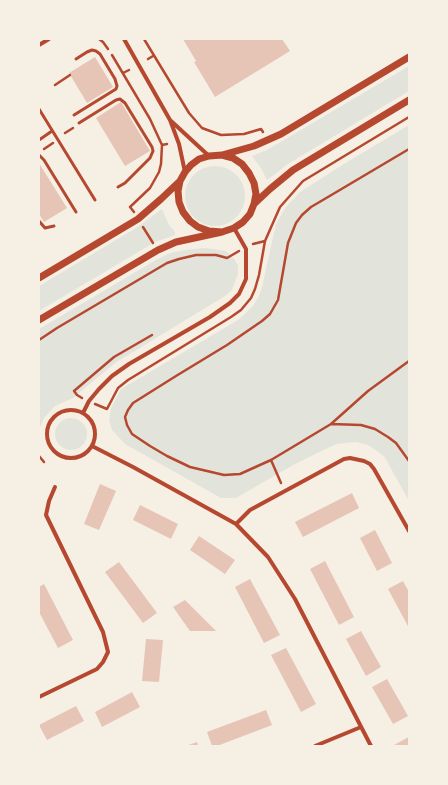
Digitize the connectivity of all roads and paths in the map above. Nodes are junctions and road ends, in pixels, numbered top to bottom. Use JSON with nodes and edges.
{"nodes":[{"id":1,"x":49,"y":39,"type":"edge"},
{"id":2,"x":124,"y":39,"type":"edge"},
{"id":3,"x":144,"y":39,"type":"edge"},
{"id":4,"x":39,"y":45,"type":"edge"},
{"id":5,"x":153,"y":56,"type":"junction"},
{"id":6,"x":409,"y":57,"type":"edge"},
{"id":7,"x":76,"y":59,"type":"dead end"},
{"id":8,"x":148,"y":59,"type":"dead end"},
{"id":9,"x":129,"y":70,"type":"dead end"},
{"id":10,"x":123,"y":73,"type":"dead end"},
{"id":11,"x":70,"y":76,"type":"dead end"},
{"id":12,"x":55,"y":85,"type":"dead end"},
{"id":13,"x":409,"y":100,"type":"edge"},
{"id":14,"x":39,"y":109,"type":"edge"},
{"id":15,"x":74,"y":115,"type":"dead end"},
{"id":16,"x":409,"y":117,"type":"edge"},
{"id":17,"x":170,"y":120,"type":"junction"},
{"id":18,"x":79,"y":123,"type":"dead end"},
{"id":19,"x":261,"y":129,"type":"dead end"},
{"id":20,"x":52,"y":132,"type":"junction"},
{"id":21,"x":39,"y":140,"type":"edge"},
{"id":22,"x":167,"y":144,"type":"dead end"},
{"id":23,"x":162,"y":145,"type":"dead end"},
{"id":24,"x":409,"y":149,"type":"edge"},
{"id":25,"x":39,"y":155,"type":"edge"},
{"id":26,"x":222,"y":155,"type":"junction"},
{"id":27,"x":209,"y":156,"type":"junction"},
{"id":28,"x":185,"y":172,"type":"junction"},
{"id":29,"x":180,"y":181,"type":"junction"},
{"id":30,"x":118,"y":187,"type":"dead end"},
{"id":31,"x":95,"y":200,"type":"dead end"},
{"id":32,"x":254,"y":204,"type":"junction"},
{"id":33,"x":76,"y":212,"type":"dead end"},
{"id":34,"x":39,"y":221,"type":"edge"},
{"id":35,"x":141,"y":224,"type":"dead end"},
{"id":36,"x":54,"y":226,"type":"dead end"},
{"id":37,"x":234,"y":228,"type":"junction"},
{"id":38,"x":222,"y":232,"type":"junction"},
{"id":39,"x":257,"y":242,"type":"dead end"},
{"id":40,"x":154,"y":243,"type":"dead end"},
{"id":41,"x":234,"y":253,"type":"dead end"},
{"id":42,"x":165,"y":260,"type":"dead end"},
{"id":43,"x":167,"y":263,"type":"junction"},
{"id":44,"x":39,"y":278,"type":"edge"},
{"id":45,"x":39,"y":320,"type":"edge"},
{"id":46,"x":39,"y":340,"type":"edge"},
{"id":47,"x":409,"y":361,"type":"edge"},
{"id":48,"x":83,"y":413,"type":"junction"},
{"id":49,"x":332,"y":424,"type":"junction"},
{"id":50,"x":92,"y":446,"type":"junction"},
{"id":51,"x":39,"y":456,"type":"edge"},
{"id":52,"x":271,"y":460,"type":"junction"},
{"id":53,"x":409,"y":461,"type":"edge"},
{"id":54,"x":44,"y":462,"type":"dead end"},
{"id":55,"x":281,"y":483,"type":"dead end"},
{"id":56,"x":55,"y":487,"type":"dead end"},
{"id":57,"x":236,"y":524,"type":"junction"},
{"id":58,"x":409,"y":531,"type":"edge"},
{"id":59,"x":39,"y":697,"type":"edge"},
{"id":60,"x":361,"y":727,"type":"junction"},
{"id":61,"x":315,"y":746,"type":"edge"},
{"id":62,"x":371,"y":746,"type":"edge"}],
"edges":[{"from":1,"to":4,"type":"street"},
{"from":2,"to":17,"type":"street"},
{"from":3,"to":5,"type":"path"},
{"from":5,"to":8,"type":"path"},
{"from":5,"to":19,"type":"path"},
{"from":6,"to":26,"type":"street"},
{"from":7,"to":15,"type":"lane"},
{"from":9,"to":10,"type":"path"},
{"from":11,"to":12,"type":"path"},
{"from":13,"to":32,"type":"street"},
{"from":14,"to":20,"type":"lane"},
{"from":16,"to":39,"type":"path"},
{"from":17,"to":27,"type":"street"},
{"from":17,"to":28,"type":"street"},
{"from":18,"to":30,"type":"lane"},
{"from":20,"to":21,"type":"lane"},
{"from":20,"to":31,"type":"lane"},
{"from":22,"to":23,"type":"path"},
{"from":24,"to":52,"type":"path"},
{"from":25,"to":33,"type":"lane"},
{"from":26,"to":27,"type":"street"},
{"from":26,"to":32,"type":"street"},
{"from":27,"to":28,"type":"street"},
{"from":28,"to":29,"type":"street"},
{"from":29,"to":38,"type":"street"},
{"from":29,"to":44,"type":"street"},
{"from":32,"to":37,"type":"street"},
{"from":34,"to":36,"type":"lane"},
{"from":35,"to":40,"type":"path"},
{"from":37,"to":38,"type":"street"},
{"from":37,"to":48,"type":"street"},
{"from":38,"to":45,"type":"street"},
{"from":41,"to":43,"type":"path"},
{"from":42,"to":43,"type":"path"},
{"from":43,"to":46,"type":"path"},
{"from":47,"to":49,"type":"path"},
{"from":48,"to":50,"type":"street"},
{"from":48,"to":50,"type":"street"},
{"from":49,"to":52,"type":"path"},
{"from":49,"to":53,"type":"path"},
{"from":50,"to":57,"type":"street"},
{"from":51,"to":54,"type":"path"},
{"from":52,"to":55,"type":"path"},
{"from":56,"to":59,"type":"street"},
{"from":57,"to":58,"type":"street"},
{"from":57,"to":60,"type":"street"},
{"from":60,"to":61,"type":"street"},
{"from":60,"to":62,"type":"street"}]}
